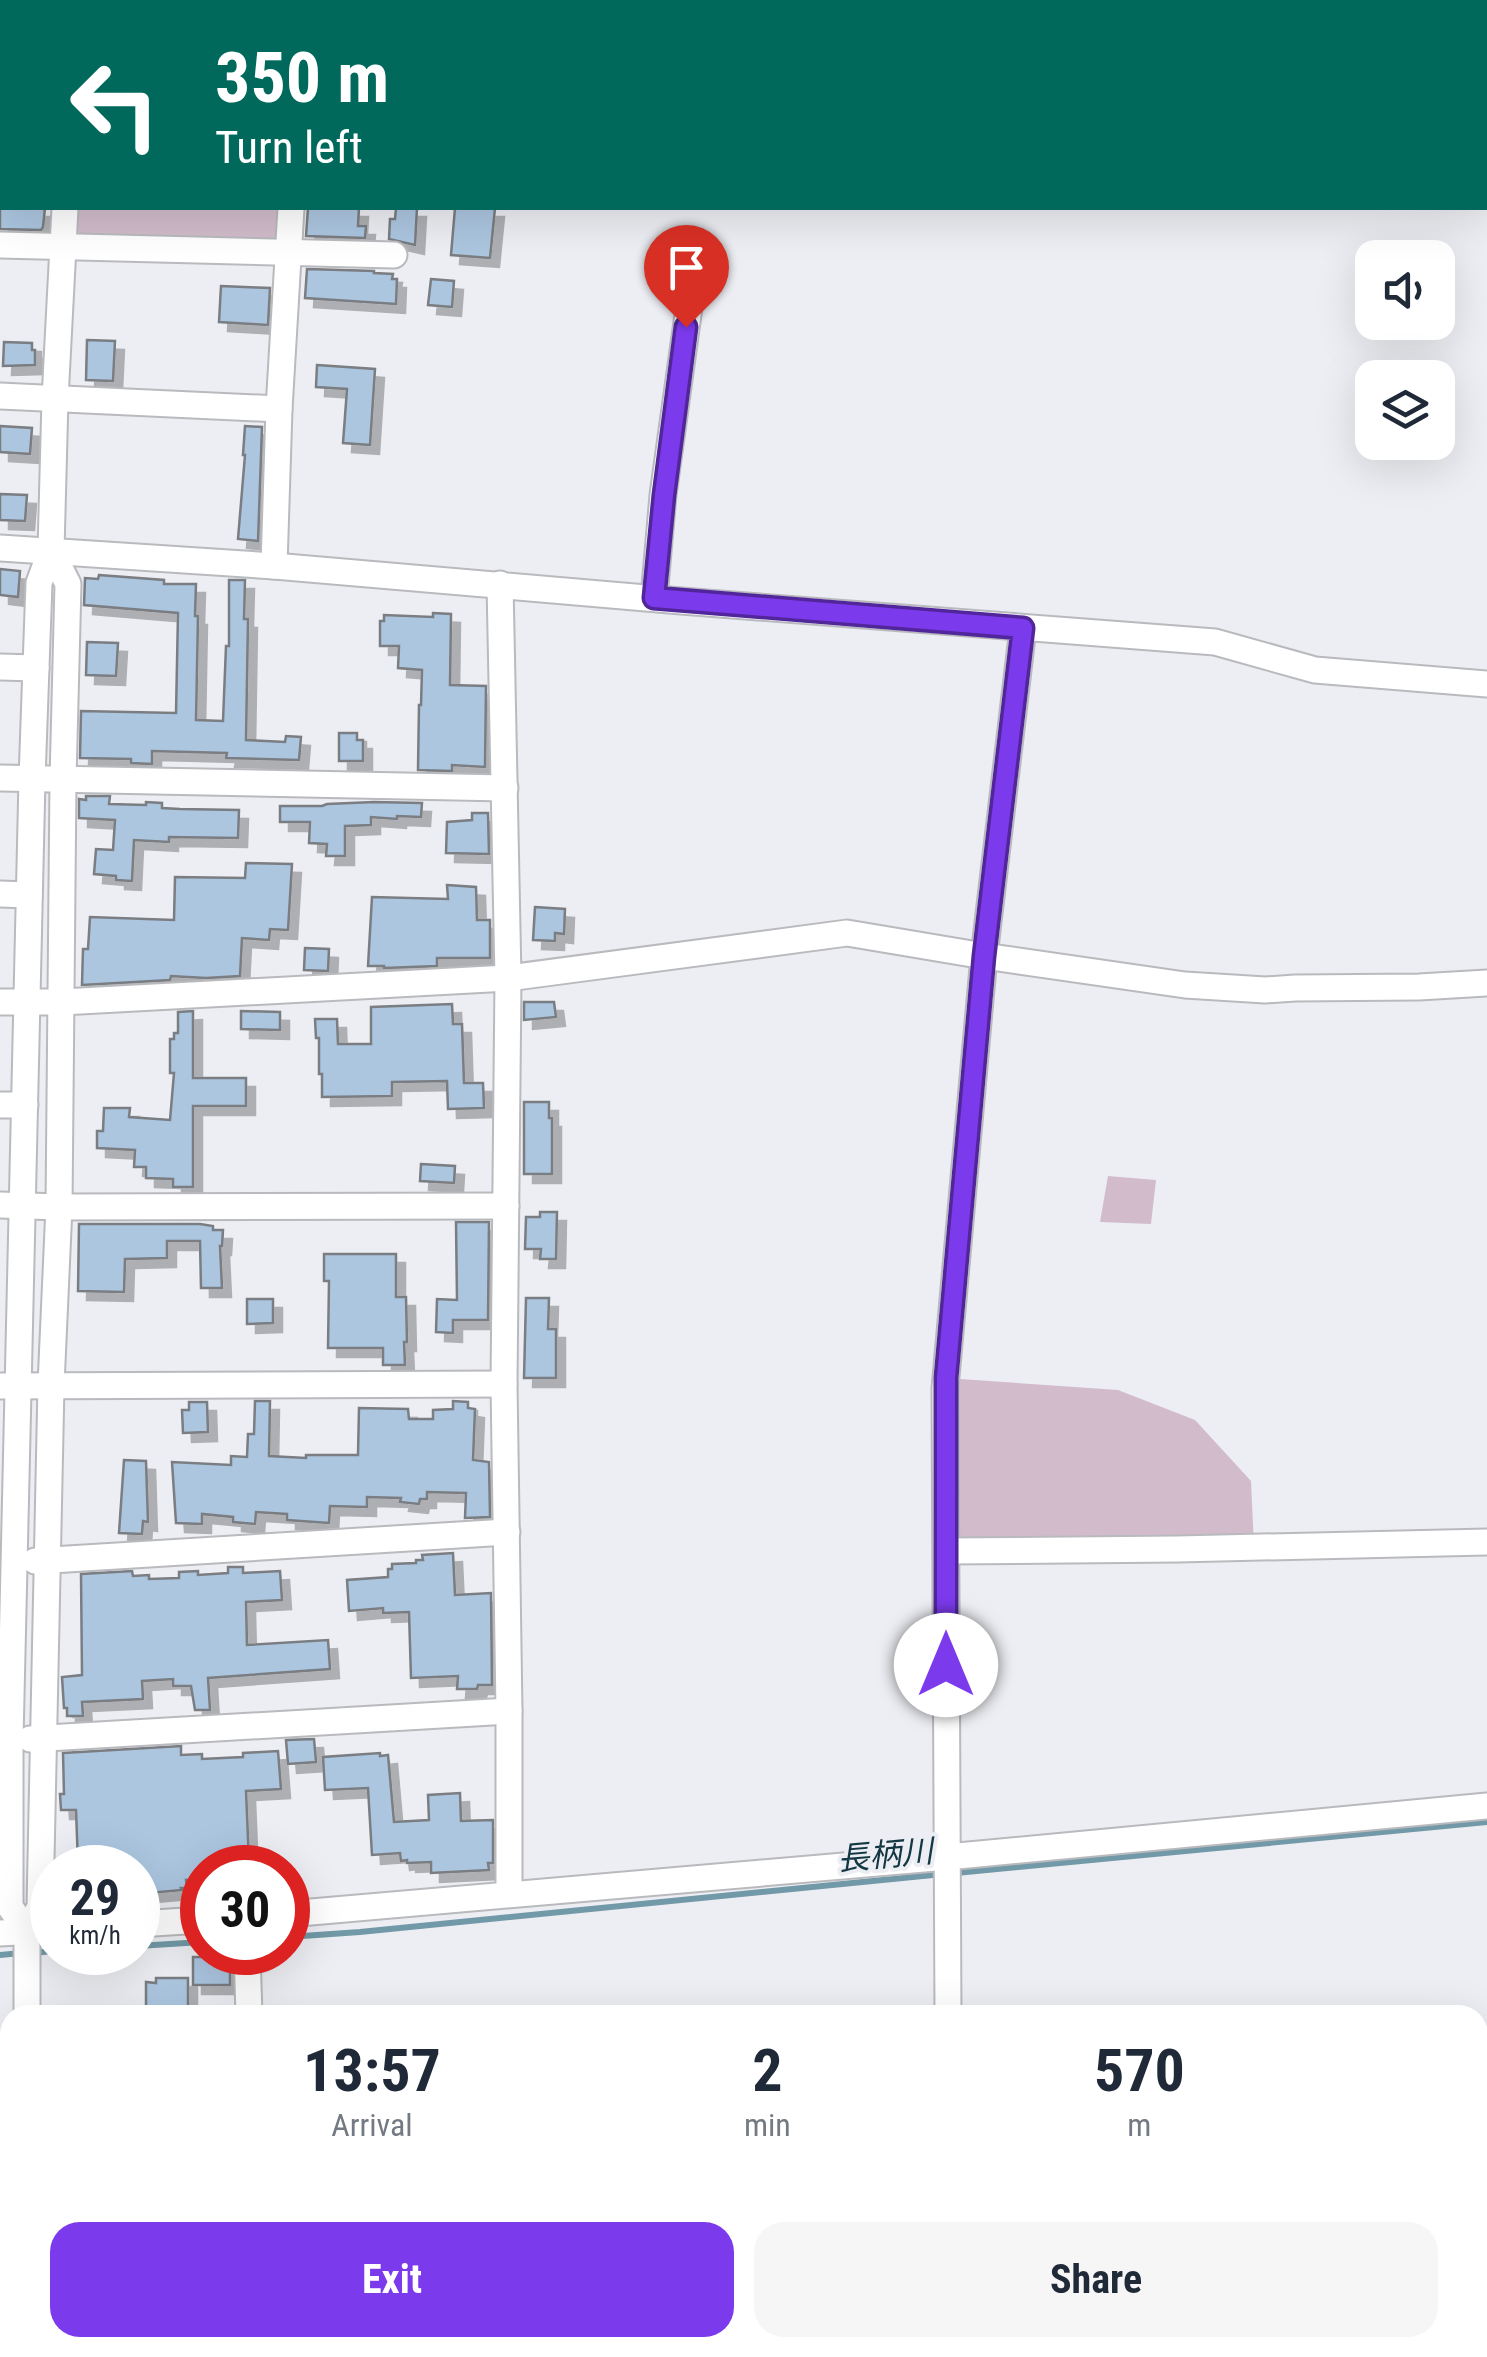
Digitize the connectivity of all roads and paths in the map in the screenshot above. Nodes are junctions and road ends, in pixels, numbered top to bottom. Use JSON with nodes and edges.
{"nodes":[{"id":1,"x":65,"y":210,"type":"edge"},
{"id":2,"x":292,"y":210,"type":"edge"},
{"id":3,"x":0,"y":244,"type":"edge"},
{"id":4,"x":64,"y":247,"type":"junction"},
{"id":5,"x":289,"y":254,"type":"junction"},
{"id":6,"x":394,"y":256,"type":"dead end"},
{"id":7,"x":691,"y":293,"type":"dead end"},
{"id":8,"x":0,"y":396,"type":"edge"},
{"id":9,"x":55,"y":398,"type":"junction"},
{"id":10,"x":279,"y":409,"type":"junction"},
{"id":11,"x":0,"y":548,"type":"edge"},
{"id":12,"x":51,"y":550,"type":"junction"},
{"id":13,"x":274,"y":566,"type":"junction"},
{"id":14,"x":500,"y":584,"type":"junction"},
{"id":15,"x":654,"y":598,"type":"junction"},
{"id":16,"x":1023,"y":628,"type":"junction"},
{"id":17,"x":0,"y":667,"type":"edge"},
{"id":18,"x":36,"y":668,"type":"junction"},
{"id":19,"x":1487,"y":684,"type":"edge"},
{"id":20,"x":0,"y":778,"type":"edge"},
{"id":21,"x":32,"y":779,"type":"junction"},
{"id":22,"x":63,"y":780,"type":"junction"},
{"id":23,"x":505,"y":788,"type":"junction"},
{"id":24,"x":0,"y":894,"type":"edge"},
{"id":25,"x":29,"y":895,"type":"junction"},
{"id":26,"x":984,"y":956,"type":"junction"},
{"id":27,"x":508,"y":978,"type":"junction"},
{"id":28,"x":1487,"y":983,"type":"edge"},
{"id":29,"x":0,"y":1002,"type":"edge"},
{"id":30,"x":27,"y":1002,"type":"junction"},
{"id":31,"x":62,"y":1002,"type":"junction"},
{"id":32,"x":13,"y":1105,"type":"edge"},
{"id":33,"x":12,"y":1205,"type":"edge"},
{"id":34,"x":506,"y":1206,"type":"junction"},
{"id":35,"x":59,"y":1207,"type":"junction"},
{"id":36,"x":10,"y":1318,"type":"edge"},
{"id":37,"x":504,"y":1384,"type":"junction"},
{"id":38,"x":52,"y":1385,"type":"junction"},
{"id":39,"x":10,"y":1386,"type":"edge"},
{"id":40,"x":507,"y":1532,"type":"junction"},
{"id":41,"x":1487,"y":1542,"type":"edge"},
{"id":42,"x":947,"y":1552,"type":"junction"},
{"id":43,"x":49,"y":1560,"type":"junction"},
{"id":44,"x":7,"y":1563,"type":"edge"},
{"id":45,"x":510,"y":1710,"type":"junction"},
{"id":46,"x":44,"y":1739,"type":"junction"},
{"id":47,"x":5,"y":1740,"type":"edge"},
{"id":48,"x":1487,"y":1806,"type":"edge"},
{"id":49,"x":41,"y":1845,"type":"edge"},
{"id":50,"x":947,"y":1857,"type":"junction"},
{"id":51,"x":510,"y":1894,"type":"junction"},
{"id":52,"x":310,"y":1912,"type":"edge"},
{"id":53,"x":30,"y":1922,"type":"edge"},
{"id":54,"x":30,"y":1931,"type":"edge"},
{"id":55,"x":0,"y":1933,"type":"edge"},
{"id":56,"x":33,"y":1975,"type":"edge"},
{"id":57,"x":248,"y":1975,"type":"edge"},
{"id":58,"x":29,"y":2005,"type":"edge"},
{"id":59,"x":249,"y":2005,"type":"edge"},
{"id":60,"x":948,"y":2005,"type":"edge"}],
"edges":[{"from":1,"to":4,"type":"street"},
{"from":2,"to":5,"type":"street"},
{"from":3,"to":4,"type":"street"},
{"from":4,"to":5,"type":"street"},
{"from":4,"to":9,"type":"street"},
{"from":5,"to":6,"type":"street"},
{"from":5,"to":10,"type":"street"},
{"from":7,"to":15,"type":"street"},
{"from":8,"to":9,"type":"street"},
{"from":9,"to":10,"type":"street"},
{"from":9,"to":12,"type":"street"},
{"from":10,"to":13,"type":"street"},
{"from":11,"to":12,"type":"street"},
{"from":12,"to":13,"type":"street"},
{"from":12,"to":18,"type":"street"},
{"from":12,"to":22,"type":"street"},
{"from":13,"to":14,"type":"street"},
{"from":14,"to":15,"type":"street"},
{"from":14,"to":23,"type":"street"},
{"from":15,"to":16,"type":"street"},
{"from":16,"to":19,"type":"street"},
{"from":16,"to":26,"type":"street"},
{"from":17,"to":18,"type":"street"},
{"from":18,"to":21,"type":"street"},
{"from":20,"to":21,"type":"street"},
{"from":21,"to":22,"type":"street"},
{"from":21,"to":25,"type":"street"},
{"from":22,"to":23,"type":"street"},
{"from":22,"to":31,"type":"street"},
{"from":23,"to":27,"type":"street"},
{"from":24,"to":25,"type":"street"},
{"from":25,"to":30,"type":"street"},
{"from":26,"to":27,"type":"street"},
{"from":26,"to":28,"type":"street"},
{"from":26,"to":42,"type":"street"},
{"from":27,"to":31,"type":"street"},
{"from":27,"to":34,"type":"street"},
{"from":29,"to":30,"type":"street"},
{"from":30,"to":31,"type":"street"},
{"from":30,"to":32,"type":"street"},
{"from":31,"to":35,"type":"street"},
{"from":32,"to":33,"type":"street"},
{"from":33,"to":35,"type":"street"},
{"from":33,"to":36,"type":"street"},
{"from":34,"to":35,"type":"street"},
{"from":34,"to":37,"type":"street"},
{"from":35,"to":38,"type":"street"},
{"from":36,"to":39,"type":"street"},
{"from":37,"to":38,"type":"street"},
{"from":37,"to":40,"type":"street"},
{"from":38,"to":39,"type":"street"},
{"from":38,"to":43,"type":"street"},
{"from":39,"to":44,"type":"street"},
{"from":40,"to":43,"type":"street"},
{"from":40,"to":45,"type":"street"},
{"from":41,"to":42,"type":"street"},
{"from":42,"to":50,"type":"street"},
{"from":43,"to":44,"type":"street"},
{"from":43,"to":46,"type":"street"},
{"from":44,"to":47,"type":"street"},
{"from":45,"to":46,"type":"street"},
{"from":45,"to":51,"type":"street"},
{"from":46,"to":47,"type":"street"},
{"from":46,"to":49,"type":"street"},
{"from":47,"to":53,"type":"street"},
{"from":48,"to":50,"type":"street"},
{"from":50,"to":51,"type":"street"},
{"from":50,"to":60,"type":"street"},
{"from":51,"to":52,"type":"street"},
{"from":54,"to":55,"type":"street"},
{"from":56,"to":58,"type":"street"},
{"from":57,"to":59,"type":"street"}]}
